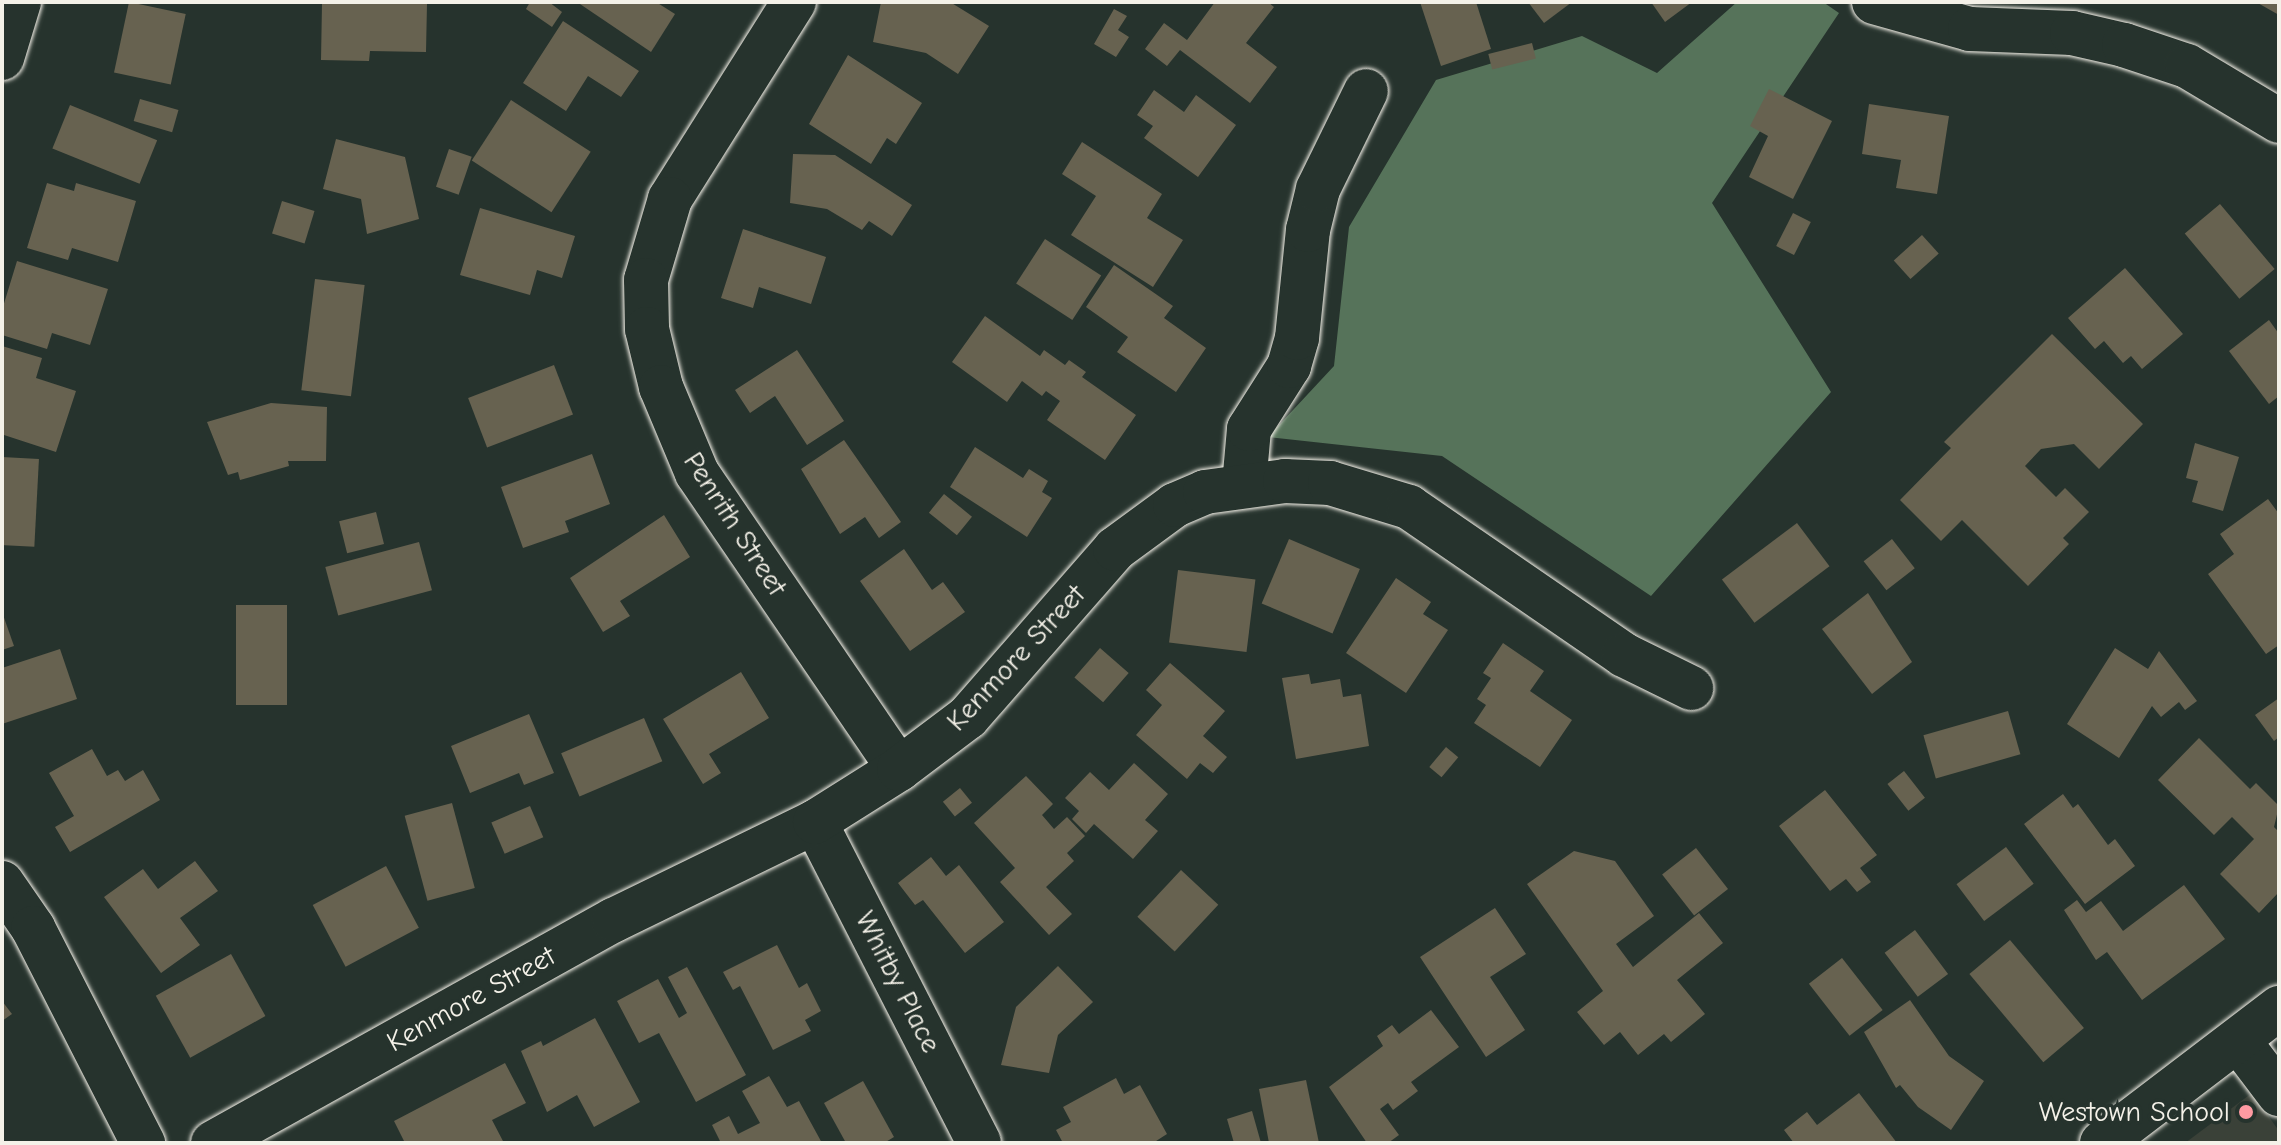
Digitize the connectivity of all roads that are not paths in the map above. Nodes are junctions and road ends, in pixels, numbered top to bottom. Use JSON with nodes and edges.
{"nodes":[{"id":1,"x":19,"y":2,"type":"edge"},
{"id":2,"x":794,"y":2,"type":"edge"},
{"id":3,"x":1874,"y":2,"type":"edge"},
{"id":4,"x":2075,"y":17,"type":"edge"},
{"id":5,"x":2,"y":58,"type":"edge"},
{"id":6,"x":1366,"y":91,"type":"dead end"},
{"id":7,"x":2279,"y":121,"type":"edge"},
{"id":8,"x":1244,"y":485,"type":"junction"},
{"id":9,"x":1691,"y":688,"type":"dead end"},
{"id":10,"x":899,"y":769,"type":"junction"},
{"id":11,"x":815,"y":822,"type":"junction"},
{"id":12,"x":2,"y":883,"type":"edge"},
{"id":13,"x":2279,"y":1008,"type":"edge"},
{"id":14,"x":2238,"y":1040,"type":"junction"},
{"id":15,"x":2279,"y":1094,"type":"edge"},
{"id":16,"x":143,"y":1143,"type":"edge"},
{"id":17,"x":213,"y":1143,"type":"edge"},
{"id":18,"x":979,"y":1143,"type":"edge"},
{"id":19,"x":2102,"y":1143,"type":"edge"}],
"edges":[{"from":1,"to":5,"type":"street"},
{"from":2,"to":10,"type":"street","name":"Penrith Street"},
{"from":3,"to":4,"type":"street"},
{"from":4,"to":7,"type":"street"},
{"from":6,"to":8,"type":"street"},
{"from":8,"to":9,"type":"street","name":"Kenmore Street"},
{"from":8,"to":10,"type":"street","name":"Kenmore Street"},
{"from":10,"to":11,"type":"street","name":"Kenmore Street"},
{"from":11,"to":17,"type":"street","name":"Kenmore Street"},
{"from":11,"to":18,"type":"street","name":"Whitby Place"},
{"from":12,"to":16,"type":"street"},
{"from":13,"to":14,"type":"street"},
{"from":14,"to":15,"type":"street"},
{"from":14,"to":19,"type":"street"}]}
